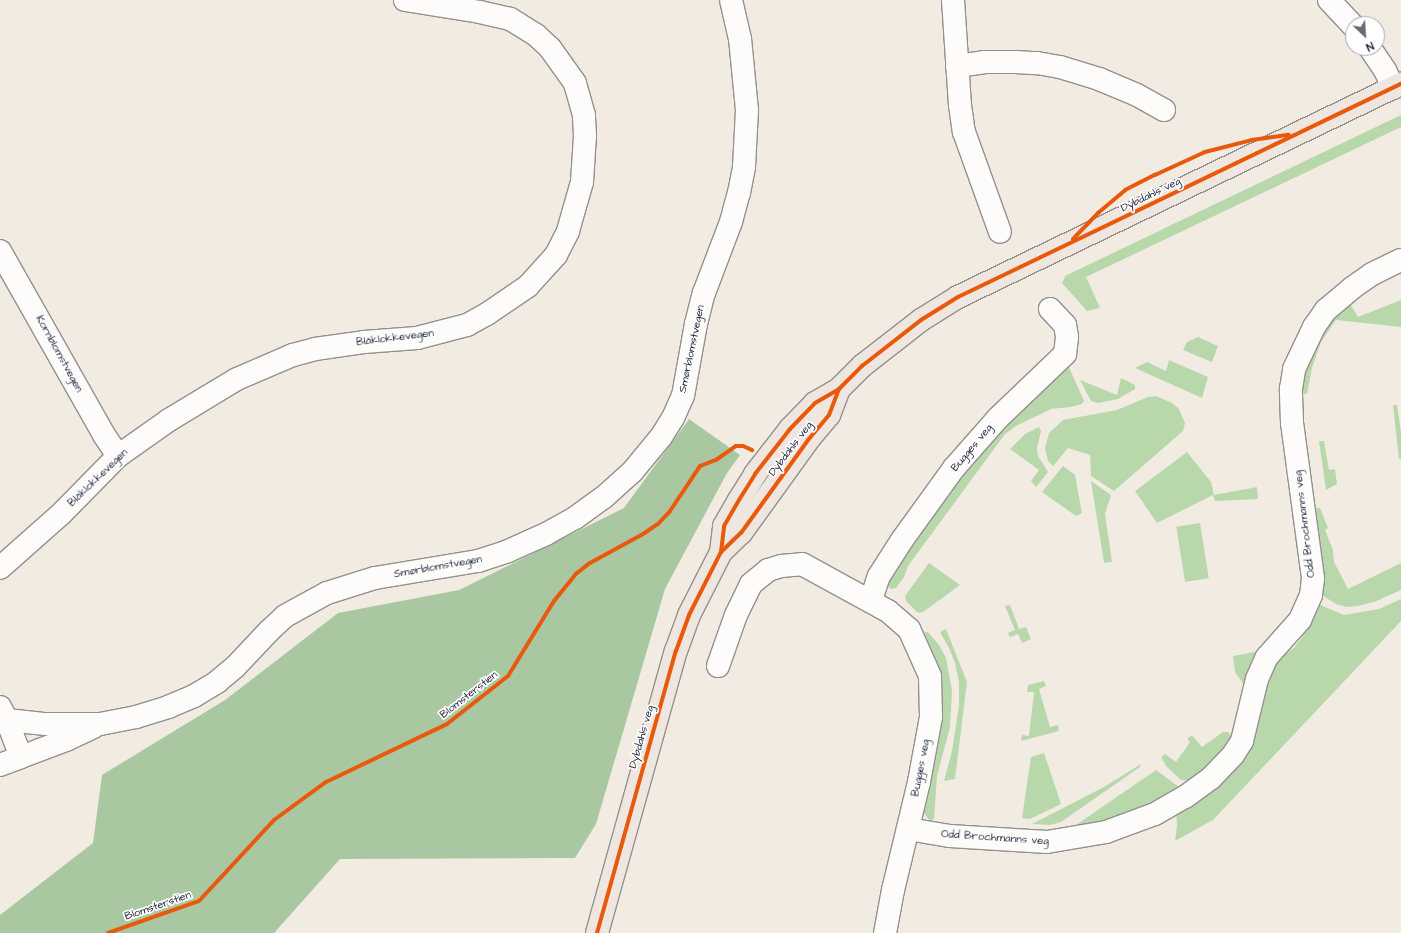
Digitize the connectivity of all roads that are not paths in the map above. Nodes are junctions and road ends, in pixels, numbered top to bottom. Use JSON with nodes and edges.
{"nodes":[{"id":1,"x":405,"y":0,"type":"edge"},
{"id":2,"x":731,"y":0,"type":"edge"},
{"id":3,"x":953,"y":0,"type":"edge"},
{"id":4,"x":1329,"y":0,"type":"edge"},
{"id":5,"x":1345,"y":17,"type":"edge"},
{"id":6,"x":1375,"y":56,"type":"edge"},
{"id":7,"x":957,"y":66,"type":"junction"},
{"id":8,"x":1397,"y":86,"type":"edge"},
{"id":9,"x":1164,"y":110,"type":"dead end"},
{"id":10,"x":1000,"y":232,"type":"dead end"},
{"id":11,"x":0,"y":251,"type":"edge"},
{"id":12,"x":1401,"y":260,"type":"edge"},
{"id":13,"x":1050,"y":310,"type":"dead end"},
{"id":14,"x":118,"y":456,"type":"junction"},
{"id":15,"x":0,"y":568,"type":"edge"},
{"id":16,"x":871,"y":600,"type":"junction"},
{"id":17,"x":718,"y":666,"type":"dead end"},
{"id":18,"x":3,"y":713,"type":"edge"},
{"id":19,"x":100,"y":724,"type":"junction"},
{"id":20,"x":21,"y":757,"type":"junction"},
{"id":21,"x":0,"y":765,"type":"edge"},
{"id":22,"x":908,"y":829,"type":"junction"},
{"id":23,"x":597,"y":933,"type":"edge"},
{"id":24,"x":885,"y":933,"type":"edge"}],
"edges":[{"from":1,"to":14,"type":"street","name":"Blåklokkevegen"},
{"from":2,"to":19,"type":"street","name":"Smørblomstvegen"},
{"from":3,"to":7,"type":"street"},
{"from":4,"to":5,"type":"street"},
{"from":6,"to":8,"type":"street","name":"Dybdahls veg"},
{"from":7,"to":9,"type":"street"},
{"from":7,"to":10,"type":"street"},
{"from":8,"to":23,"type":"main road","name":"Dybdahls veg"},
{"from":11,"to":14,"type":"street","name":"Kornblomstvegen"},
{"from":12,"to":22,"type":"street","name":"Odd Brochmanns veg"},
{"from":13,"to":16,"type":"street","name":"Bugges veg"},
{"from":14,"to":15,"type":"street","name":"Blåklokkevegen"},
{"from":16,"to":17,"type":"street","name":"Bugges veg"},
{"from":16,"to":22,"type":"street","name":"Bugges veg"},
{"from":18,"to":19,"type":"street","name":"Smørblomstvegen"},
{"from":18,"to":20,"type":"street"},
{"from":19,"to":20,"type":"street","name":"Smørblomstvegen"},
{"from":20,"to":21,"type":"street","name":"Smørblomstvegen"},
{"from":22,"to":24,"type":"street","name":"Bugges veg"}]}
